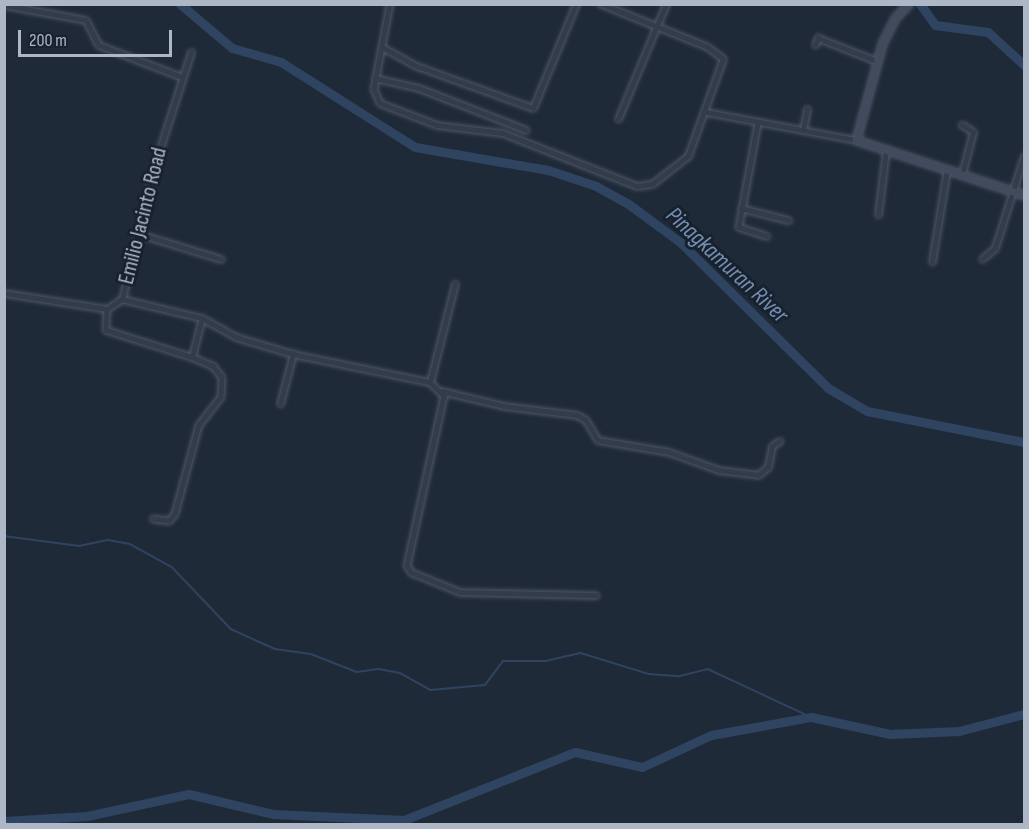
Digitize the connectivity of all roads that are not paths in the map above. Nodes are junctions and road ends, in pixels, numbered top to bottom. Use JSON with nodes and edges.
{"nodes":[{"id":1,"x":4,"y":4,"type":"edge"},
{"id":2,"x":390,"y":4,"type":"edge"},
{"id":3,"x":576,"y":4,"type":"edge"},
{"id":4,"x":600,"y":4,"type":"edge"},
{"id":5,"x":666,"y":4,"type":"edge"},
{"id":6,"x":907,"y":6,"type":"edge"},
{"id":7,"x":658,"y":27,"type":"junction"},
{"id":8,"x":815,"y":45,"type":"dead end"},
{"id":9,"x":384,"y":48,"type":"junction"},
{"id":10,"x":191,"y":52,"type":"dead end"},
{"id":11,"x":877,"y":61,"type":"junction"},
{"id":12,"x":182,"y":77,"type":"junction"},
{"id":13,"x":375,"y":78,"type":"junction"},
{"id":14,"x":807,"y":109,"type":"dead end"},
{"id":15,"x":706,"y":112,"type":"junction"},
{"id":16,"x":618,"y":119,"type":"dead end"},
{"id":17,"x":758,"y":123,"type":"junction"},
{"id":18,"x":962,"y":125,"type":"dead end"},
{"id":19,"x":526,"y":130,"type":"dead end"},
{"id":20,"x":802,"y":130,"type":"junction"},
{"id":21,"x":856,"y":140,"type":"junction"},
{"id":22,"x":886,"y":150,"type":"junction"},
{"id":23,"x":1024,"y":156,"type":"edge"},
{"id":24,"x":947,"y":169,"type":"junction"},
{"id":25,"x":962,"y":174,"type":"junction"},
{"id":26,"x":1015,"y":192,"type":"junction"},
{"id":27,"x":1024,"y":195,"type":"edge"},
{"id":28,"x":741,"y":208,"type":"junction"},
{"id":29,"x":878,"y":215,"type":"dead end"},
{"id":30,"x":788,"y":220,"type":"dead end"},
{"id":31,"x":140,"y":234,"type":"junction"},
{"id":32,"x":767,"y":236,"type":"dead end"},
{"id":33,"x":221,"y":259,"type":"dead end"},
{"id":34,"x":982,"y":259,"type":"dead end"},
{"id":35,"x":932,"y":262,"type":"dead end"},
{"id":36,"x":455,"y":284,"type":"dead end"},
{"id":37,"x":4,"y":293,"type":"edge"},
{"id":38,"x":122,"y":299,"type":"junction"},
{"id":39,"x":107,"y":309,"type":"junction"},
{"id":40,"x":202,"y":318,"type":"junction"},
{"id":41,"x":293,"y":354,"type":"junction"},
{"id":42,"x":192,"y":357,"type":"junction"},
{"id":43,"x":429,"y":382,"type":"junction"},
{"id":44,"x":442,"y":391,"type":"junction"},
{"id":45,"x":280,"y":404,"type":"dead end"},
{"id":46,"x":780,"y":441,"type":"dead end"},
{"id":47,"x":153,"y":519,"type":"dead end"},
{"id":48,"x":596,"y":595,"type":"dead end"}],
"edges":[{"from":1,"to":12,"type":"street"},
{"from":2,"to":9,"type":"street"},
{"from":3,"to":9,"type":"street"},
{"from":4,"to":7,"type":"street"},
{"from":5,"to":7,"type":"street"},
{"from":6,"to":11,"type":"street"},
{"from":7,"to":15,"type":"street"},
{"from":7,"to":16,"type":"street"},
{"from":8,"to":11,"type":"street"},
{"from":9,"to":13,"type":"street"},
{"from":10,"to":12,"type":"street","name":"Emilio Jacinto Road"},
{"from":11,"to":21,"type":"street"},
{"from":12,"to":31,"type":"street","name":"Emilio Jacinto Road"},
{"from":13,"to":15,"type":"street"},
{"from":13,"to":19,"type":"street"},
{"from":14,"to":20,"type":"street"},
{"from":15,"to":17,"type":"street"},
{"from":17,"to":20,"type":"street"},
{"from":17,"to":28,"type":"street"},
{"from":18,"to":25,"type":"street"},
{"from":20,"to":21,"type":"street"},
{"from":21,"to":22,"type":"street"},
{"from":22,"to":24,"type":"street"},
{"from":22,"to":29,"type":"street"},
{"from":23,"to":26,"type":"street"},
{"from":24,"to":25,"type":"street"},
{"from":24,"to":35,"type":"street"},
{"from":25,"to":26,"type":"street"},
{"from":26,"to":27,"type":"street"},
{"from":26,"to":34,"type":"street"},
{"from":28,"to":30,"type":"street"},
{"from":28,"to":32,"type":"street"},
{"from":31,"to":33,"type":"street"},
{"from":31,"to":38,"type":"street","name":"Emilio Jacinto Road"},
{"from":36,"to":43,"type":"street"},
{"from":37,"to":39,"type":"street","name":"Emilio Jacinto Road"},
{"from":38,"to":39,"type":"street","name":"Emilio Jacinto Road"},
{"from":38,"to":40,"type":"street"},
{"from":39,"to":42,"type":"street"},
{"from":40,"to":41,"type":"street"},
{"from":40,"to":42,"type":"street"},
{"from":41,"to":43,"type":"street"},
{"from":41,"to":45,"type":"street"},
{"from":42,"to":47,"type":"street"},
{"from":43,"to":44,"type":"street"},
{"from":44,"to":46,"type":"street"},
{"from":44,"to":48,"type":"street"}]}
